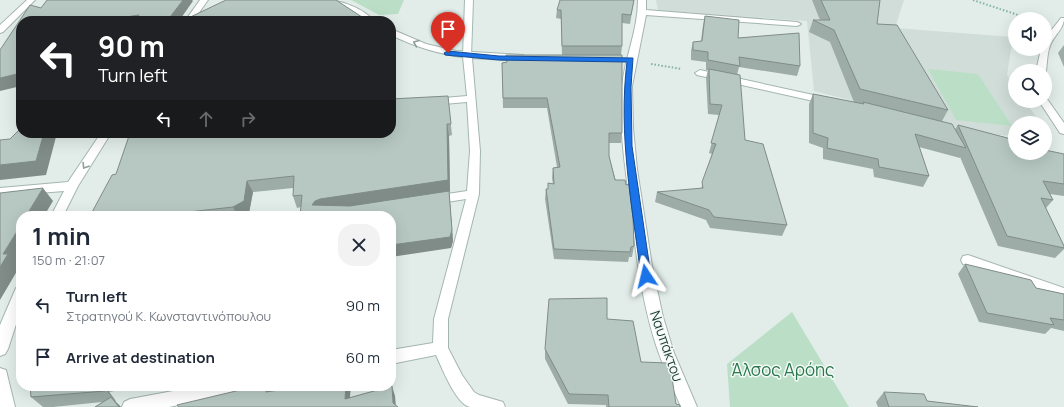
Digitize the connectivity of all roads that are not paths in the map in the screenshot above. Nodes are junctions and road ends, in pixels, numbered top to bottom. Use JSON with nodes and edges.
{"nodes":[{"id":1,"x":31,"y":0,"type":"edge"},
{"id":2,"x":204,"y":0,"type":"edge"},
{"id":3,"x":328,"y":0,"type":"edge"},
{"id":4,"x":469,"y":0,"type":"edge"},
{"id":5,"x":642,"y":0,"type":"edge"},
{"id":6,"x":642,"y":12,"type":"junction"},
{"id":7,"x":193,"y":16,"type":"edge"},
{"id":8,"x":363,"y":16,"type":"edge"},
{"id":9,"x":1064,"y":20,"type":"edge"},
{"id":10,"x":797,"y":24,"type":"dead end"},
{"id":11,"x":0,"y":30,"type":"edge"},
{"id":12,"x":396,"y":34,"type":"edge"},
{"id":13,"x":1052,"y":35,"type":"edge"},
{"id":14,"x":467,"y":56,"type":"junction"},
{"id":15,"x":530,"y":58,"type":"edge"},
{"id":16,"x":700,"y":73,"type":"road end"},
{"id":17,"x":472,"y":99,"type":"junction"},
{"id":18,"x":420,"y":103,"type":"edge"},
{"id":19,"x":838,"y":103,"type":"edge"},
{"id":20,"x":1049,"y":108,"type":"edge"},
{"id":21,"x":1064,"y":131,"type":"edge"},
{"id":22,"x":103,"y":138,"type":"edge"},
{"id":23,"x":72,"y":186,"type":"junction"},
{"id":24,"x":0,"y":192,"type":"edge"},
{"id":25,"x":473,"y":194,"type":"junction"},
{"id":26,"x":418,"y":202,"type":"edge"},
{"id":27,"x":60,"y":211,"type":"edge"},
{"id":28,"x":968,"y":260,"type":"dead end"},
{"id":29,"x":1064,"y":294,"type":"edge"},
{"id":30,"x":16,"y":304,"type":"edge"},
{"id":31,"x":440,"y":348,"type":"junction"},
{"id":32,"x":0,"y":349,"type":"edge"},
{"id":33,"x":396,"y":356,"type":"edge"},
{"id":34,"x":0,"y":375,"type":"edge"},
{"id":35,"x":212,"y":391,"type":"edge"},
{"id":36,"x":7,"y":407,"type":"edge"},
{"id":37,"x":130,"y":407,"type":"edge"},
{"id":38,"x":497,"y":407,"type":"edge"},
{"id":39,"x":689,"y":407,"type":"edge"}],
"edges":[{"from":1,"to":11,"type":"street"},
{"from":2,"to":7,"type":"street"},
{"from":3,"to":8,"type":"street"},
{"from":4,"to":14,"type":"street"},
{"from":5,"to":6,"type":"street","name":"Ναυπάκτου"},
{"from":6,"to":10,"type":"street"},
{"from":6,"to":39,"type":"street","name":"Ναυπάκτου"},
{"from":9,"to":13,"type":"street"},
{"from":14,"to":12,"type":"street","one_way":true},
{"from":14,"to":15,"type":"street"},
{"from":14,"to":17,"type":"street"},
{"from":16,"to":19,"type":"street"},
{"from":17,"to":18,"type":"street"},
{"from":17,"to":25,"type":"street"},
{"from":20,"to":21,"type":"street"},
{"from":22,"to":23,"type":"street","one_way":true},
{"from":23,"to":24,"type":"street"},
{"from":23,"to":27,"type":"street"},
{"from":25,"to":26,"type":"street"},
{"from":25,"to":31,"type":"street"},
{"from":28,"to":29,"type":"street"},
{"from":30,"to":32,"type":"street"},
{"from":31,"to":33,"type":"street"},
{"from":31,"to":38,"type":"street"},
{"from":34,"to":36,"type":"street"},
{"from":35,"to":37,"type":"street"}]}
